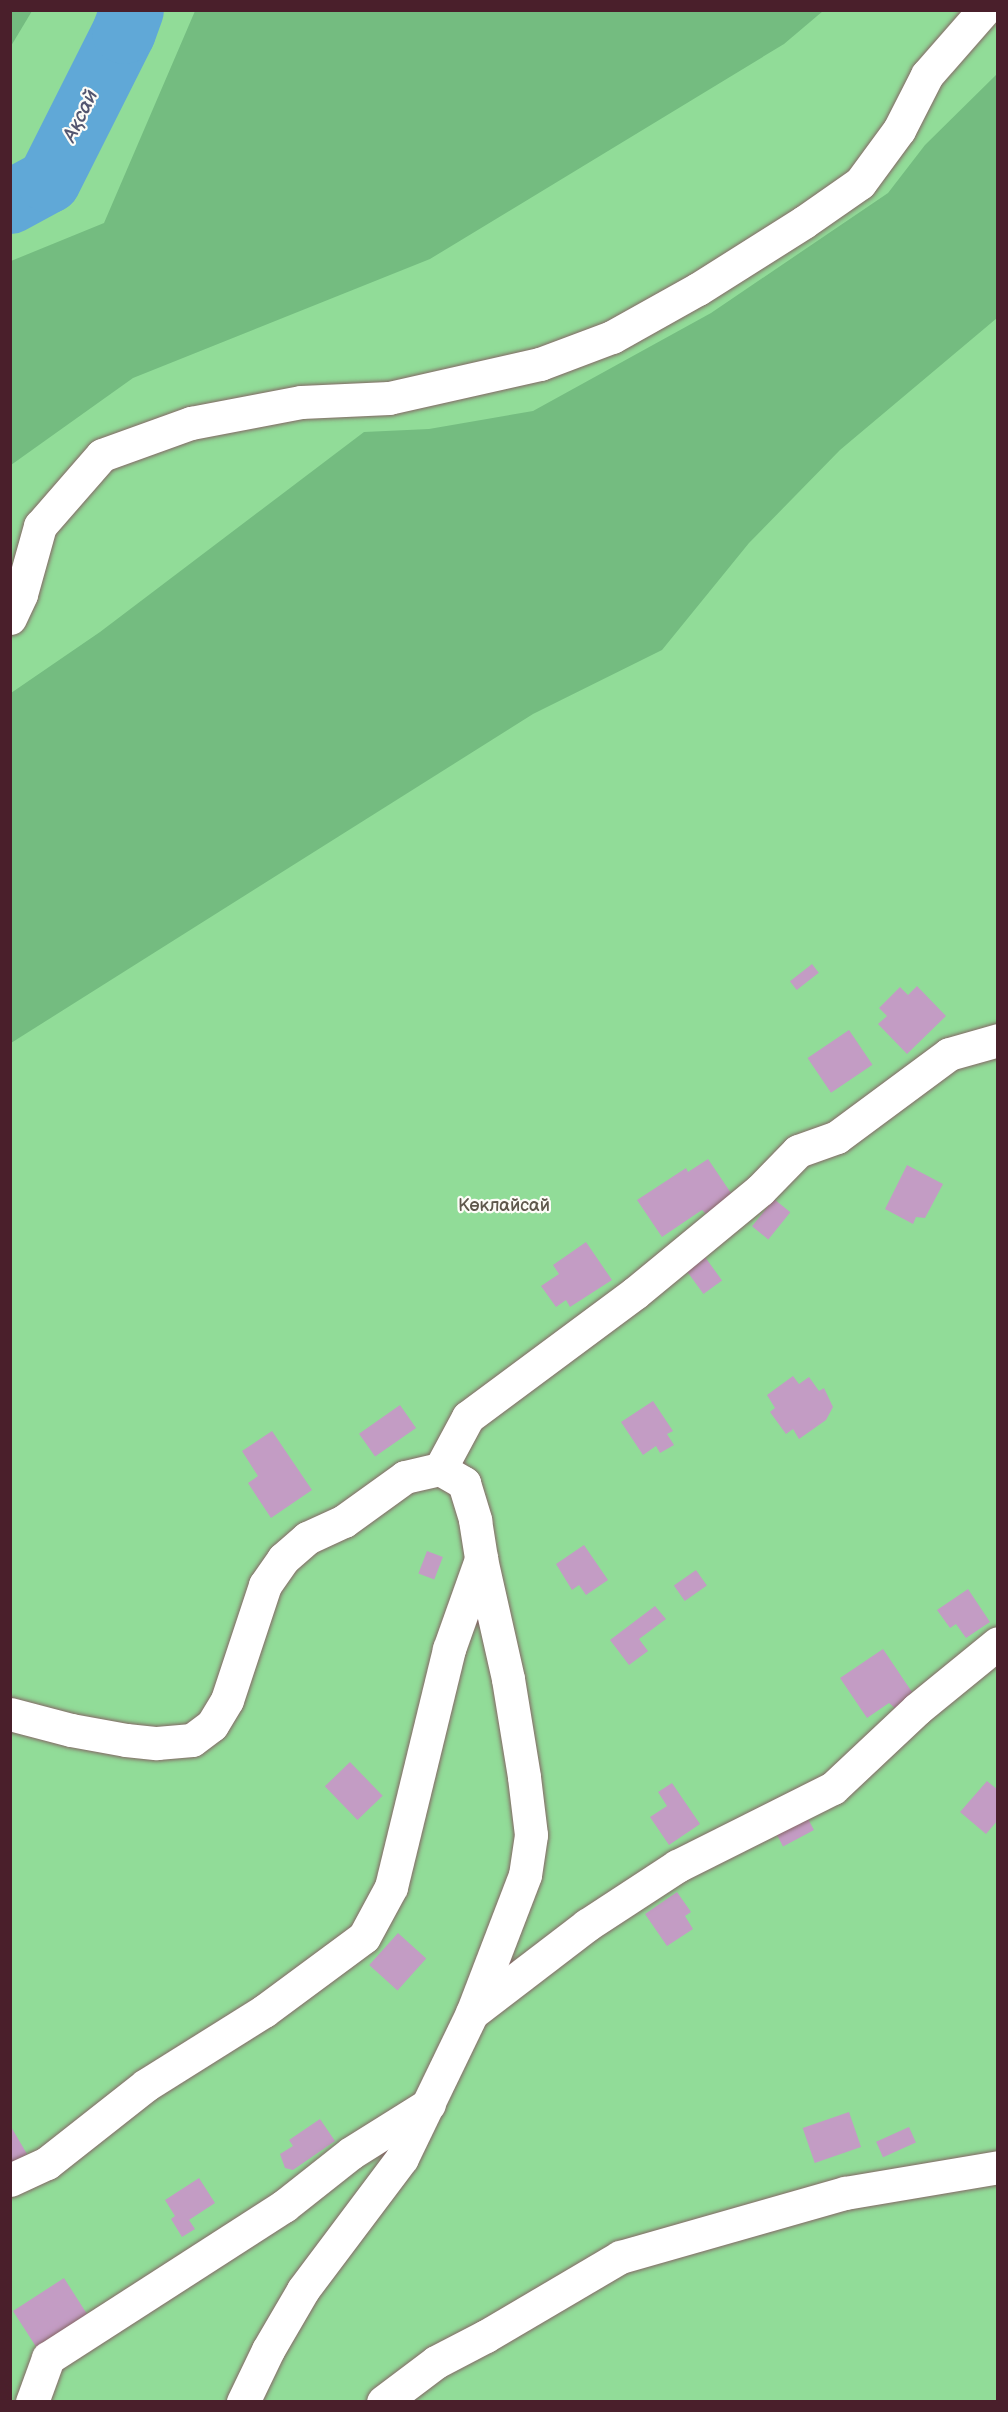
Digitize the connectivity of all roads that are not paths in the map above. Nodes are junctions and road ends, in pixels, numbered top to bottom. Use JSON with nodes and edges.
{"nodes":[{"id":1,"x":984,"y":10,"type":"edge"},
{"id":2,"x":10,"y":618,"type":"edge"},
{"id":3,"x":998,"y":1040,"type":"edge"},
{"id":4,"x":440,"y":1469,"type":"junction"},
{"id":5,"x":481,"y":1559,"type":"junction"},
{"id":6,"x":998,"y":1643,"type":"edge"},
{"id":7,"x":10,"y":1714,"type":"edge"},
{"id":8,"x":472,"y":2013,"type":"junction"},
{"id":9,"x":429,"y":2104,"type":"junction"},
{"id":10,"x":998,"y":2167,"type":"edge"},
{"id":11,"x":10,"y":2180,"type":"edge"},
{"id":12,"x":32,"y":2402,"type":"edge"},
{"id":13,"x":243,"y":2402,"type":"edge"},
{"id":14,"x":383,"y":2402,"type":"edge"}],
"edges":[{"from":1,"to":2,"type":"street"},
{"from":3,"to":4,"type":"street"},
{"from":4,"to":5,"type":"street"},
{"from":4,"to":7,"type":"street"},
{"from":5,"to":8,"type":"street"},
{"from":5,"to":11,"type":"street"},
{"from":6,"to":8,"type":"street"},
{"from":8,"to":9,"type":"street"},
{"from":9,"to":12,"type":"street"},
{"from":9,"to":13,"type":"street"},
{"from":10,"to":14,"type":"street"}]}
